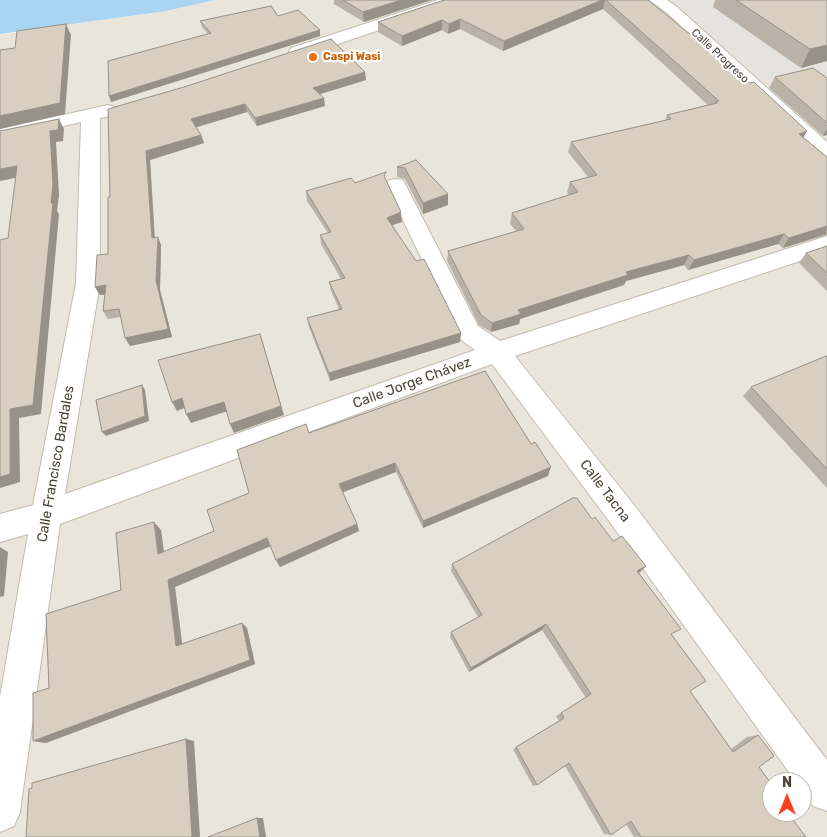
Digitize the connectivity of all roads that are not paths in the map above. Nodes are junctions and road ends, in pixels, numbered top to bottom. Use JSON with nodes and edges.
{"nodes":[{"id":1,"x":453,"y":0,"type":"edge"},
{"id":2,"x":664,"y":5,"type":"edge"},
{"id":3,"x":279,"y":58,"type":"edge"},
{"id":4,"x":126,"y":106,"type":"edge"},
{"id":5,"x":91,"y":116,"type":"junction"},
{"id":6,"x":0,"y":135,"type":"edge"},
{"id":7,"x":827,"y":153,"type":"edge"},
{"id":8,"x":396,"y":186,"type":"dead end"},
{"id":9,"x":827,"y":244,"type":"edge"},
{"id":10,"x":497,"y":352,"type":"junction"},
{"id":11,"x":46,"y":515,"type":"junction"},
{"id":12,"x":0,"y":528,"type":"edge"},
{"id":13,"x":827,"y":792,"type":"edge"},
{"id":14,"x":0,"y":812,"type":"edge"}],
"edges":[{"from":1,"to":3,"type":"street"},
{"from":2,"to":7,"type":"street","name":"Calle Progreso"},
{"from":4,"to":5,"type":"street"},
{"from":5,"to":6,"type":"street"},
{"from":5,"to":11,"type":"street","name":"Calle Francisco Bardales"},
{"from":8,"to":10,"type":"street","name":"Calle Tacna"},
{"from":9,"to":10,"type":"street","name":"Calle Jorge Chávez"},
{"from":10,"to":11,"type":"street","name":"Calle Jorge Chávez"},
{"from":10,"to":13,"type":"street","name":"Calle Tacna"},
{"from":11,"to":12,"type":"street","name":"Calle Jorge Chávez"},
{"from":11,"to":14,"type":"street","name":"Calle Francisco Bardales"}]}
